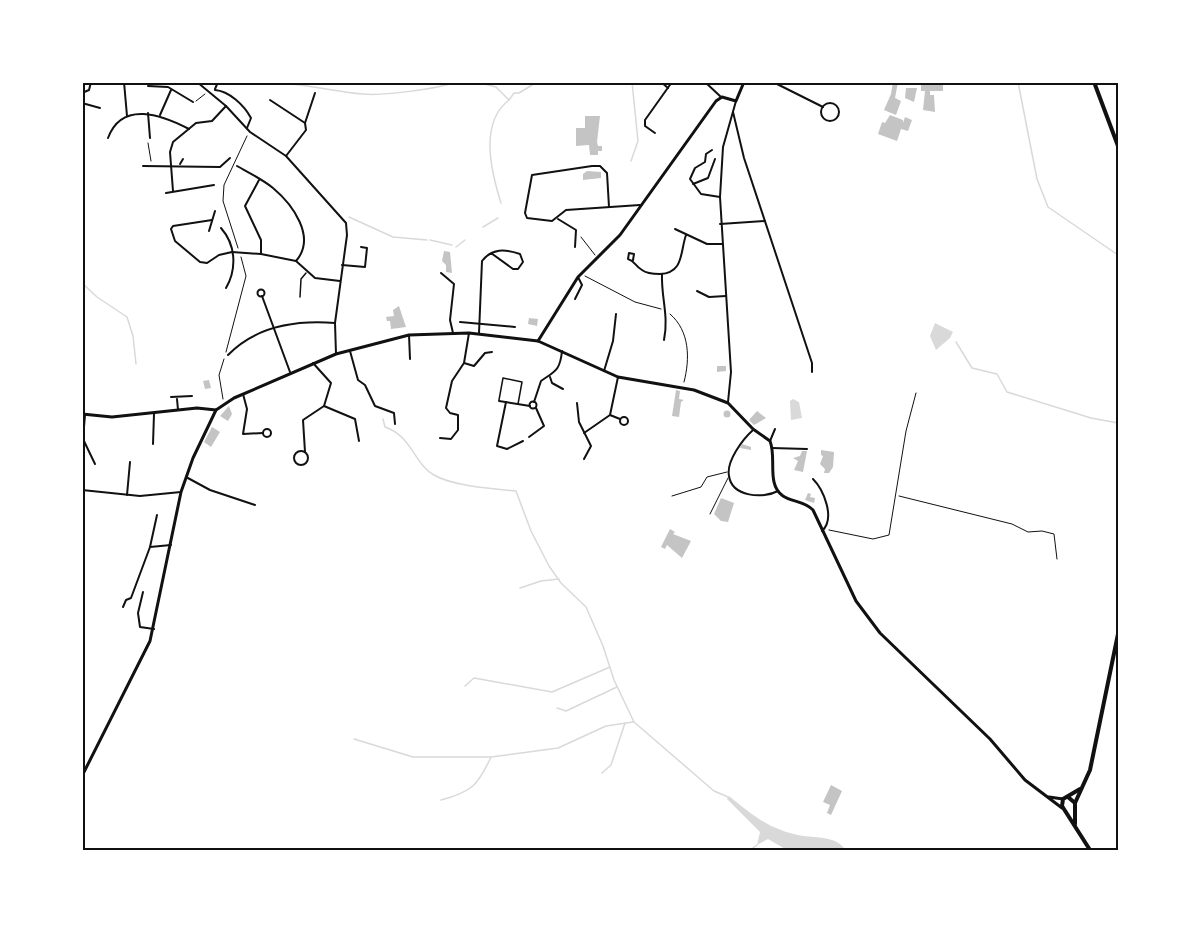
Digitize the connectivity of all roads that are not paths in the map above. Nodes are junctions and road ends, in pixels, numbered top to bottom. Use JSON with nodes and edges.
{"nodes":[{"id":1,"x":91,"y":82,"type":"edge"},
{"id":2,"x":124,"y":82,"type":"edge"},
{"id":3,"x":197,"y":82,"type":"edge"},
{"id":4,"x":218,"y":82,"type":"edge"},
{"id":5,"x":661,"y":82,"type":"edge"},
{"id":6,"x":672,"y":82,"type":"edge"},
{"id":7,"x":697,"y":82,"type":"edge"},
{"id":8,"x":744,"y":82,"type":"edge"},
{"id":9,"x":773,"y":82,"type":"edge"},
{"id":10,"x":1094,"y":82,"type":"edge"},
{"id":11,"x":705,"y":83,"type":"edge"},
{"id":12,"x":148,"y":86,"type":"dead end"},
{"id":13,"x":668,"y":88,"type":"junction"},
{"id":14,"x":172,"y":89,"type":"junction"},
{"id":15,"x":214,"y":90,"type":"junction"},
{"id":16,"x":82,"y":93,"type":"edge"},
{"id":17,"x":315,"y":93,"type":"dead end"},
{"id":18,"x":212,"y":94,"type":"junction"},
{"id":19,"x":721,"y":97,"type":"junction"},
{"id":20,"x":270,"y":100,"type":"dead end"},
{"id":21,"x":736,"y":101,"type":"junction"},
{"id":22,"x":193,"y":102,"type":"road end"},
{"id":23,"x":82,"y":103,"type":"edge"},
{"id":24,"x":226,"y":106,"type":"junction"},
{"id":25,"x":823,"y":107,"type":"junction"},
{"id":26,"x":100,"y":108,"type":"dead end"},
{"id":27,"x":733,"y":112,"type":"junction"},
{"id":28,"x":148,"y":113,"type":"junction"},
{"id":29,"x":160,"y":115,"type":"junction"},
{"id":30,"x":127,"y":116,"type":"junction"},
{"id":31,"x":304,"y":123,"type":"junction"},
{"id":32,"x":247,"y":128,"type":"junction"},
{"id":33,"x":189,"y":129,"type":"junction"},
{"id":34,"x":655,"y":133,"type":"dead end"},
{"id":35,"x":108,"y":138,"type":"dead end"},
{"id":36,"x":150,"y":138,"type":"road end"},
{"id":37,"x":1119,"y":146,"type":"edge"},
{"id":38,"x":712,"y":150,"type":"dead end"},
{"id":39,"x":286,"y":156,"type":"junction"},
{"id":40,"x":230,"y":158,"type":"dead end"},
{"id":41,"x":183,"y":159,"type":"dead end"},
{"id":42,"x":715,"y":159,"type":"dead end"},
{"id":43,"x":171,"y":165,"type":"junction"},
{"id":44,"x":180,"y":165,"type":"junction"},
{"id":45,"x":143,"y":166,"type":"dead end"},
{"id":46,"x":237,"y":166,"type":"dead end"},
{"id":47,"x":260,"y":179,"type":"junction"},
{"id":48,"x":693,"y":184,"type":"junction"},
{"id":49,"x":214,"y":185,"type":"dead end"},
{"id":50,"x":173,"y":191,"type":"junction"},
{"id":51,"x":166,"y":193,"type":"dead end"},
{"id":52,"x":720,"y":197,"type":"junction"},
{"id":53,"x":642,"y":205,"type":"junction"},
{"id":54,"x":628,"y":206,"type":"junction"},
{"id":55,"x":609,"y":207,"type":"junction"},
{"id":56,"x":215,"y":211,"type":"dead end"},
{"id":57,"x":636,"y":214,"type":"junction"},
{"id":58,"x":558,"y":219,"type":"junction"},
{"id":59,"x":212,"y":220,"type":"junction"},
{"id":60,"x":765,"y":221,"type":"junction"},
{"id":61,"x":720,"y":224,"type":"junction"},
{"id":62,"x":221,"y":228,"type":"dead end"},
{"id":63,"x":675,"y":229,"type":"dead end"},
{"id":64,"x":209,"y":231,"type":"dead end"},
{"id":65,"x":686,"y":235,"type":"junction"},
{"id":66,"x":722,"y":244,"type":"junction"},
{"id":67,"x":361,"y":247,"type":"dead end"},
{"id":68,"x":575,"y":247,"type":"dead end"},
{"id":69,"x":232,"y":252,"type":"junction"},
{"id":70,"x":491,"y":253,"type":"junction"},
{"id":71,"x":261,"y":254,"type":"junction"},
{"id":72,"x":633,"y":260,"type":"dead end"},
{"id":73,"x":296,"y":261,"type":"junction"},
{"id":74,"x":342,"y":265,"type":"junction"},
{"id":75,"x":306,"y":273,"type":"junction"},
{"id":76,"x":441,"y":273,"type":"dead end"},
{"id":77,"x":662,"y":274,"type":"junction"},
{"id":78,"x":578,"y":277,"type":"junction"},
{"id":79,"x":340,"y":281,"type":"junction"},
{"id":80,"x":226,"y":288,"type":"dead end"},
{"id":81,"x":697,"y":291,"type":"dead end"},
{"id":82,"x":262,"y":296,"type":"dead end"},
{"id":83,"x":726,"y":296,"type":"junction"},
{"id":84,"x":300,"y":297,"type":"dead end"},
{"id":85,"x":575,"y":299,"type":"dead end"},
{"id":86,"x":616,"y":314,"type":"dead end"},
{"id":87,"x":460,"y":322,"type":"dead end"},
{"id":88,"x":335,"y":323,"type":"junction"},
{"id":89,"x":479,"y":323,"type":"junction"},
{"id":90,"x":515,"y":327,"type":"dead end"},
{"id":91,"x":272,"y":329,"type":"junction"},
{"id":92,"x":453,"y":333,"type":"junction"},
{"id":93,"x":469,"y":333,"type":"junction"},
{"id":94,"x":479,"y":333,"type":"junction"},
{"id":95,"x":409,"y":335,"type":"junction"},
{"id":96,"x":664,"y":340,"type":"dead end"},
{"id":97,"x":538,"y":341,"type":"junction"},
{"id":98,"x":350,"y":351,"type":"junction"},
{"id":99,"x":562,"y":351,"type":"junction"},
{"id":100,"x":492,"y":352,"type":"dead end"},
{"id":101,"x":336,"y":354,"type":"junction"},
{"id":102,"x":228,"y":355,"type":"dead end"},
{"id":103,"x":410,"y":359,"type":"dead end"},
{"id":104,"x":313,"y":363,"type":"junction"},
{"id":105,"x":464,"y":363,"type":"junction"},
{"id":106,"x":604,"y":371,"type":"junction"},
{"id":107,"x":290,"y":372,"type":"junction"},
{"id":108,"x":812,"y":372,"type":"dead end"},
{"id":109,"x":550,"y":377,"type":"junction"},
{"id":110,"x":618,"y":377,"type":"junction"},
{"id":111,"x":563,"y":389,"type":"dead end"},
{"id":112,"x":243,"y":394,"type":"junction"},
{"id":113,"x":192,"y":396,"type":"dead end"},
{"id":114,"x":171,"y":397,"type":"dead end"},
{"id":115,"x":177,"y":399,"type":"junction"},
{"id":116,"x":499,"y":401,"type":"joint"},
{"id":117,"x":506,"y":402,"type":"junction"},
{"id":118,"x":534,"y":402,"type":"junction"},
{"id":119,"x":577,"y":403,"type":"dead end"},
{"id":120,"x":728,"y":403,"type":"junction"},
{"id":121,"x":518,"y":405,"type":"junction"},
{"id":122,"x":324,"y":406,"type":"junction"},
{"id":123,"x":530,"y":406,"type":"junction"},
{"id":124,"x":536,"y":408,"type":"junction"},
{"id":125,"x":178,"y":410,"type":"junction"},
{"id":126,"x":216,"y":410,"type":"junction"},
{"id":127,"x":84,"y":414,"type":"edge"},
{"id":128,"x":154,"y":414,"type":"junction"},
{"id":129,"x":610,"y":415,"type":"junction"},
{"id":130,"x":620,"y":419,"type":"dead end"},
{"id":131,"x":395,"y":424,"type":"dead end"},
{"id":132,"x":753,"y":429,"type":"junction"},
{"id":133,"x":775,"y":429,"type":"dead end"},
{"id":134,"x":263,"y":433,"type":"dead end"},
{"id":135,"x":584,"y":433,"type":"junction"},
{"id":136,"x":243,"y":434,"type":"junction"},
{"id":137,"x":237,"y":435,"type":"dead end"},
{"id":138,"x":530,"y":437,"type":"dead end"},
{"id":139,"x":440,"y":438,"type":"dead end"},
{"id":140,"x":359,"y":441,"type":"dead end"},
{"id":141,"x":523,"y":441,"type":"dead end"},
{"id":142,"x":770,"y":441,"type":"junction"},
{"id":143,"x":153,"y":444,"type":"dead end"},
{"id":144,"x":772,"y":448,"type":"junction"},
{"id":145,"x":807,"y":449,"type":"dead end"},
{"id":146,"x":305,"y":452,"type":"junction"},
{"id":147,"x":584,"y":459,"type":"dead end"},
{"id":148,"x":130,"y":462,"type":"dead end"},
{"id":149,"x":95,"y":465,"type":"dead end"},
{"id":150,"x":729,"y":471,"type":"junction"},
{"id":151,"x":186,"y":477,"type":"junction"},
{"id":152,"x":729,"y":477,"type":"junction"},
{"id":153,"x":813,"y":479,"type":"dead end"},
{"id":154,"x":82,"y":490,"type":"edge"},
{"id":155,"x":778,"y":491,"type":"junction"},
{"id":156,"x":181,"y":492,"type":"junction"},
{"id":157,"x":127,"y":495,"type":"junction"},
{"id":158,"x":672,"y":496,"type":"dead end"},
{"id":159,"x":255,"y":505,"type":"dead end"},
{"id":160,"x":710,"y":514,"type":"dead end"},
{"id":161,"x":157,"y":515,"type":"dead end"},
{"id":162,"x":823,"y":530,"type":"junction"},
{"id":163,"x":171,"y":545,"type":"junction"},
{"id":164,"x":150,"y":547,"type":"junction"},
{"id":165,"x":143,"y":592,"type":"dead end"},
{"id":166,"x":123,"y":607,"type":"dead end"},
{"id":167,"x":154,"y":629,"type":"junction"},
{"id":168,"x":1119,"y":634,"type":"edge"},
{"id":169,"x":82,"y":776,"type":"edge"},
{"id":170,"x":1080,"y":789,"type":"junction"},
{"id":171,"x":1047,"y":796,"type":"junction"},
{"id":172,"x":1065,"y":798,"type":"junction"},
{"id":173,"x":1075,"y":805,"type":"junction"},
{"id":174,"x":1064,"y":809,"type":"junction"},
{"id":175,"x":1075,"y":825,"type":"junction"},
{"id":176,"x":1090,"y":850,"type":"edge"}],
"edges":[{"from":1,"to":16,"type":"street"},
{"from":2,"to":30,"type":"street"},
{"from":3,"to":18,"type":"street"},
{"from":4,"to":15,"type":"street"},
{"from":5,"to":13,"type":"street"},
{"from":6,"to":13,"type":"street"},
{"from":7,"to":11,"type":"street"},
{"from":8,"to":21,"type":"main road"},
{"from":9,"to":25,"type":"street"},
{"from":10,"to":37,"type":"highway"},
{"from":11,"to":19,"type":"street"},
{"from":12,"to":14,"type":"street"},
{"from":13,"to":34,"type":"street"},
{"from":14,"to":22,"type":"street"},
{"from":14,"to":29,"type":"street"},
{"from":15,"to":18,"type":"street"},
{"from":15,"to":32,"type":"street"},
{"from":17,"to":31,"type":"street"},
{"from":18,"to":24,"type":"street"},
{"from":19,"to":21,"type":"main road"},
{"from":19,"to":53,"type":"main road"},
{"from":20,"to":31,"type":"street"},
{"from":21,"to":27,"type":"street"},
{"from":23,"to":26,"type":"street"},
{"from":24,"to":32,"type":"street"},
{"from":24,"to":33,"type":"street"},
{"from":25,"to":25,"type":"street"},
{"from":27,"to":52,"type":"street"},
{"from":27,"to":60,"type":"street"},
{"from":28,"to":29,"type":"street"},
{"from":28,"to":30,"type":"street"},
{"from":28,"to":36,"type":"street"},
{"from":29,"to":33,"type":"street"},
{"from":30,"to":35,"type":"street"},
{"from":31,"to":39,"type":"street"},
{"from":32,"to":39,"type":"street"},
{"from":33,"to":43,"type":"street"},
{"from":38,"to":48,"type":"street"},
{"from":39,"to":74,"type":"street"},
{"from":40,"to":44,"type":"street"},
{"from":41,"to":44,"type":"street"},
{"from":42,"to":48,"type":"street"},
{"from":43,"to":44,"type":"street"},
{"from":43,"to":45,"type":"street"},
{"from":43,"to":50,"type":"street"},
{"from":46,"to":47,"type":"street"},
{"from":47,"to":71,"type":"street"},
{"from":47,"to":73,"type":"street"},
{"from":48,"to":52,"type":"street"},
{"from":49,"to":50,"type":"street"},
{"from":50,"to":51,"type":"street"},
{"from":52,"to":61,"type":"street"},
{"from":53,"to":54,"type":"street"},
{"from":53,"to":57,"type":"main road"},
{"from":54,"to":55,"type":"street"},
{"from":54,"to":57,"type":"street"},
{"from":55,"to":58,"type":"street"},
{"from":55,"to":58,"type":"street"},
{"from":56,"to":59,"type":"street"},
{"from":57,"to":78,"type":"main road"},
{"from":58,"to":68,"type":"street"},
{"from":59,"to":64,"type":"street"},
{"from":59,"to":69,"type":"street"},
{"from":60,"to":61,"type":"street"},
{"from":60,"to":108,"type":"street"},
{"from":61,"to":66,"type":"street"},
{"from":62,"to":69,"type":"street"},
{"from":63,"to":65,"type":"street"},
{"from":65,"to":66,"type":"street"},
{"from":65,"to":77,"type":"street"},
{"from":66,"to":83,"type":"street"},
{"from":67,"to":74,"type":"street"},
{"from":69,"to":71,"type":"street"},
{"from":69,"to":80,"type":"street"},
{"from":70,"to":70,"type":"street"},
{"from":70,"to":89,"type":"street"},
{"from":71,"to":73,"type":"street"},
{"from":72,"to":77,"type":"street"},
{"from":73,"to":75,"type":"street"},
{"from":74,"to":79,"type":"street"},
{"from":75,"to":79,"type":"street"},
{"from":75,"to":84,"type":"street"},
{"from":76,"to":92,"type":"street"},
{"from":77,"to":96,"type":"street"},
{"from":78,"to":85,"type":"street"},
{"from":78,"to":97,"type":"main road"},
{"from":79,"to":88,"type":"street"},
{"from":81,"to":83,"type":"street"},
{"from":82,"to":91,"type":"street"},
{"from":83,"to":120,"type":"street"},
{"from":86,"to":106,"type":"street"},
{"from":87,"to":89,"type":"street"},
{"from":88,"to":91,"type":"street"},
{"from":88,"to":101,"type":"street"},
{"from":89,"to":90,"type":"street"},
{"from":89,"to":94,"type":"street"},
{"from":91,"to":102,"type":"street"},
{"from":91,"to":107,"type":"street"},
{"from":92,"to":93,"type":"main road"},
{"from":92,"to":95,"type":"main road"},
{"from":93,"to":94,"type":"main road"},
{"from":93,"to":105,"type":"street"},
{"from":94,"to":97,"type":"main road"},
{"from":95,"to":98,"type":"main road"},
{"from":95,"to":103,"type":"street"},
{"from":97,"to":99,"type":"main road"},
{"from":98,"to":101,"type":"main road"},
{"from":98,"to":131,"type":"street"},
{"from":99,"to":106,"type":"main road"},
{"from":99,"to":109,"type":"street"},
{"from":100,"to":105,"type":"street"},
{"from":101,"to":104,"type":"main road"},
{"from":104,"to":107,"type":"main road"},
{"from":104,"to":122,"type":"street"},
{"from":105,"to":139,"type":"street"},
{"from":106,"to":110,"type":"main road"},
{"from":107,"to":112,"type":"main road"},
{"from":109,"to":111,"type":"street"},
{"from":109,"to":118,"type":"street"},
{"from":110,"to":120,"type":"main road"},
{"from":110,"to":129,"type":"street"},
{"from":112,"to":126,"type":"main road"},
{"from":112,"to":136,"type":"street"},
{"from":113,"to":115,"type":"street"},
{"from":114,"to":115,"type":"street"},
{"from":115,"to":125,"type":"street"},
{"from":116,"to":117,"type":"street"},
{"from":116,"to":121,"type":"street"},
{"from":117,"to":121,"type":"street"},
{"from":117,"to":141,"type":"street"},
{"from":118,"to":123,"type":"street"},
{"from":118,"to":124,"type":"street"},
{"from":119,"to":135,"type":"street"},
{"from":120,"to":132,"type":"main road"},
{"from":121,"to":123,"type":"street"},
{"from":122,"to":140,"type":"street"},
{"from":122,"to":146,"type":"street"},
{"from":123,"to":124,"type":"street"},
{"from":124,"to":138,"type":"street"},
{"from":125,"to":126,"type":"main road"},
{"from":125,"to":128,"type":"main road"},
{"from":126,"to":151,"type":"main road"},
{"from":127,"to":128,"type":"main road"},
{"from":127,"to":149,"type":"street"},
{"from":128,"to":143,"type":"street"},
{"from":129,"to":130,"type":"street"},
{"from":129,"to":135,"type":"street"},
{"from":132,"to":142,"type":"main road"},
{"from":132,"to":150,"type":"street"},
{"from":133,"to":142,"type":"street"},
{"from":134,"to":136,"type":"street"},
{"from":135,"to":147,"type":"street"},
{"from":136,"to":137,"type":"street"},
{"from":142,"to":144,"type":"main road"},
{"from":144,"to":145,"type":"street"},
{"from":144,"to":155,"type":"main road"},
{"from":146,"to":146,"type":"street"},
{"from":148,"to":157,"type":"street"},
{"from":150,"to":152,"type":"street"},
{"from":150,"to":158,"type":"lane"},
{"from":151,"to":156,"type":"main road"},
{"from":151,"to":159,"type":"street"},
{"from":152,"to":155,"type":"street"},
{"from":152,"to":160,"type":"lane"},
{"from":153,"to":162,"type":"street"},
{"from":154,"to":157,"type":"street"},
{"from":155,"to":162,"type":"main road"},
{"from":156,"to":157,"type":"street"},
{"from":156,"to":163,"type":"main road"},
{"from":161,"to":164,"type":"street"},
{"from":162,"to":171,"type":"main road"},
{"from":163,"to":164,"type":"street"},
{"from":163,"to":167,"type":"main road"},
{"from":164,"to":166,"type":"street"},
{"from":165,"to":167,"type":"street"},
{"from":167,"to":169,"type":"main road"},
{"from":168,"to":170,"type":"highway"},
{"from":170,"to":172,"type":"highway"},
{"from":170,"to":173,"type":"highway"},
{"from":171,"to":172,"type":"main road"},
{"from":171,"to":174,"type":"main road"},
{"from":172,"to":173,"type":"highway"},
{"from":172,"to":174,"type":"highway"},
{"from":173,"to":174,"type":"highway"},
{"from":173,"to":175,"type":"highway"},
{"from":174,"to":175,"type":"highway"},
{"from":175,"to":176,"type":"highway"}]}
